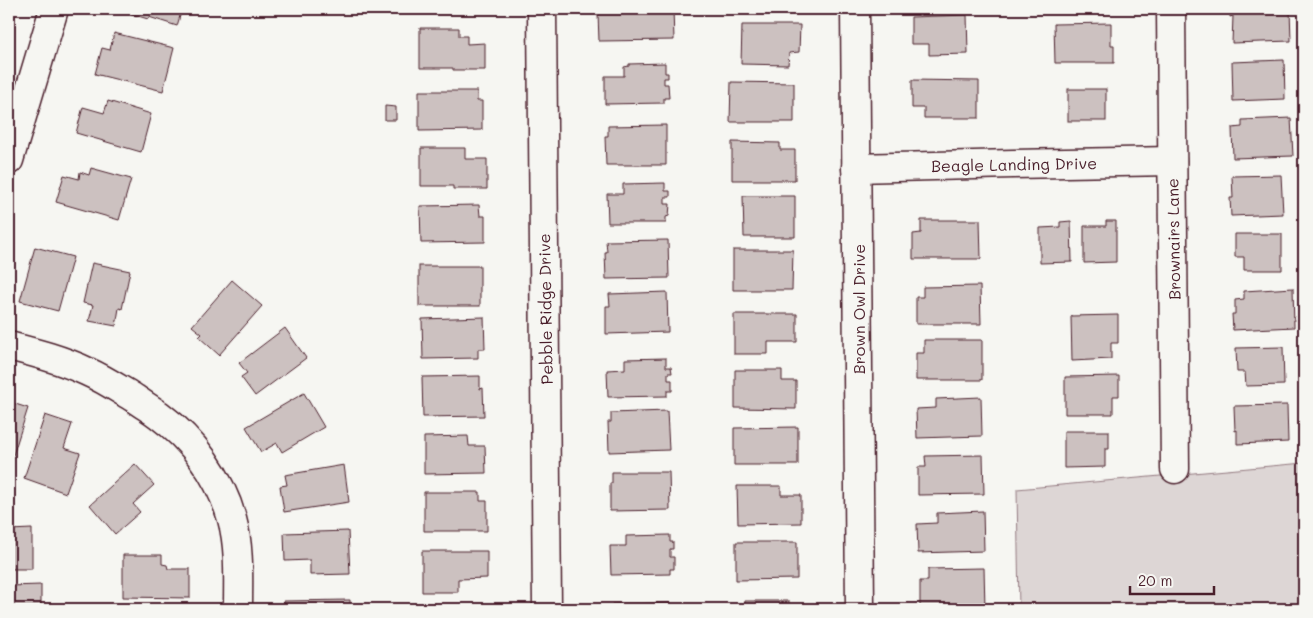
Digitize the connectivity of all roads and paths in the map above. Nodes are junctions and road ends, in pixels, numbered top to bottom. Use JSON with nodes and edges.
{"nodes":[{"id":1,"x":54,"y":9,"type":"edge"},
{"id":2,"x":542,"y":9,"type":"edge"},
{"id":3,"x":855,"y":9,"type":"edge"},
{"id":4,"x":1171,"y":9,"type":"edge"},
{"id":5,"x":9,"y":160,"type":"edge"},
{"id":6,"x":1172,"y":161,"type":"junction"},
{"id":7,"x":856,"y":168,"type":"junction"},
{"id":8,"x":9,"y":346,"type":"edge"},
{"id":9,"x":1176,"y":469,"type":"dead end"},
{"id":10,"x":238,"y":609,"type":"edge"},
{"id":11,"x":548,"y":609,"type":"edge"},
{"id":12,"x":860,"y":609,"type":"edge"}],
"edges":[{"from":1,"to":5,"type":"street"},
{"from":2,"to":11,"type":"street","name":"Pebble Ridge Drive"},
{"from":3,"to":7,"type":"street","name":"Brown Owl Drive"},
{"from":4,"to":6,"type":"street","name":"Brownairs Lane"},
{"from":6,"to":7,"type":"street","name":"Beagle Landing Drive"},
{"from":6,"to":9,"type":"street","name":"Brownairs Lane"},
{"from":7,"to":12,"type":"street","name":"Brown Owl Drive"},
{"from":8,"to":10,"type":"street"}]}
